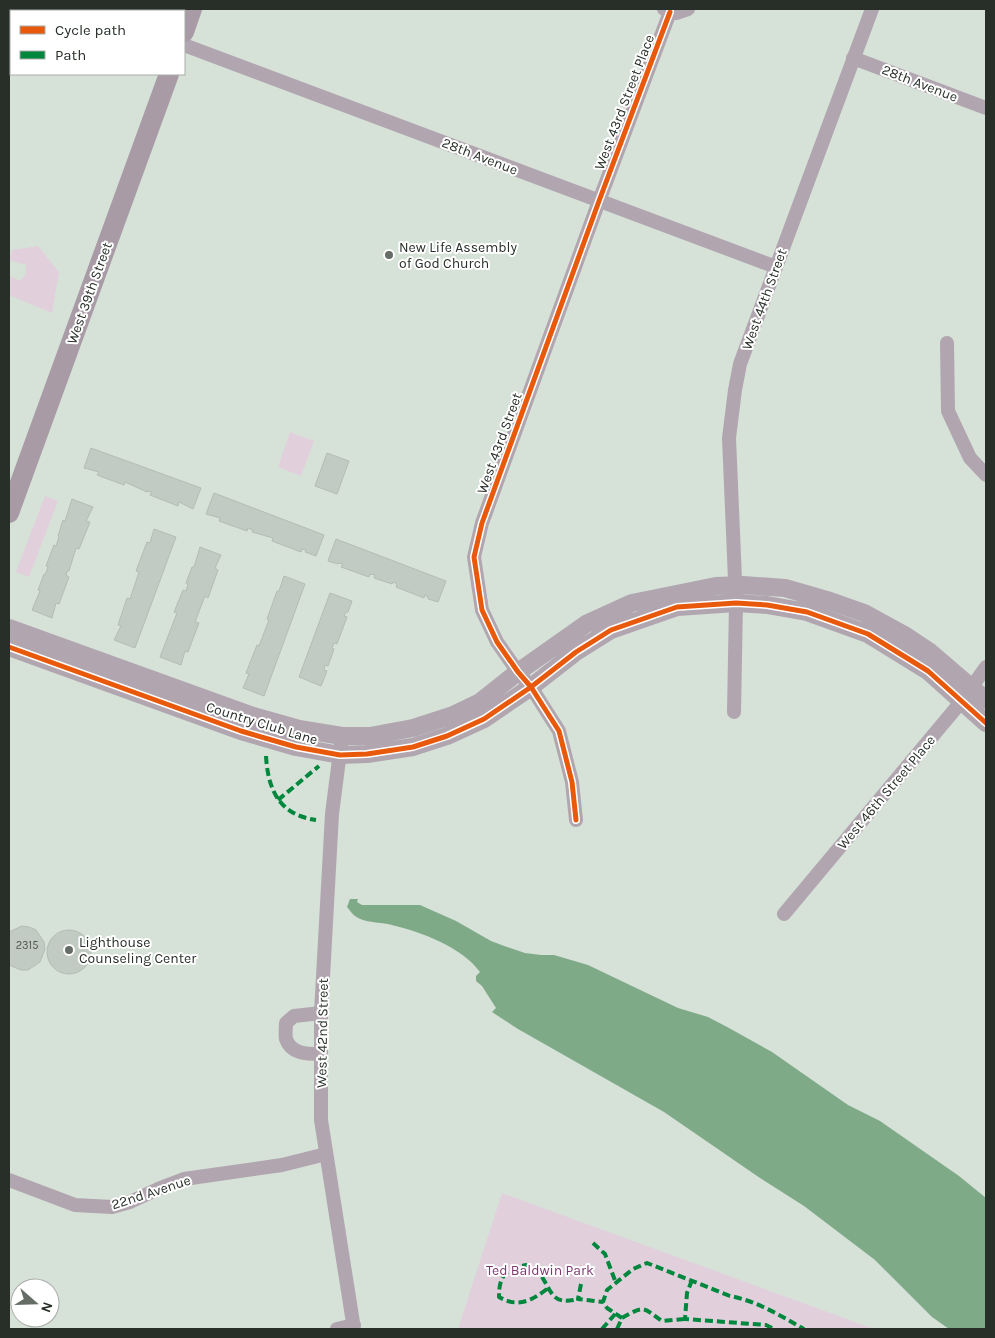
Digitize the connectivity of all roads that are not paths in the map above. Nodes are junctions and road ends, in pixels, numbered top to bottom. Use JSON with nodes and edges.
{"nodes":[{"id":1,"x":192,"y":9,"type":"edge"},
{"id":2,"x":688,"y":9,"type":"edge"},
{"id":3,"x":872,"y":9,"type":"edge"},
{"id":4,"x":667,"y":10,"type":"edge"},
{"id":5,"x":185,"y":29,"type":"edge"},
{"id":6,"x":185,"y":45,"type":"edge"},
{"id":7,"x":853,"y":58,"type":"junction"},
{"id":8,"x":169,"y":75,"type":"edge"},
{"id":9,"x":986,"y":108,"type":"edge"},
{"id":10,"x":599,"y":201,"type":"junction"},
{"id":11,"x":776,"y":267,"type":"junction"},
{"id":12,"x":947,"y":343,"type":"dead end"},
{"id":13,"x":986,"y":475,"type":"edge"},
{"id":14,"x":9,"y":513,"type":"edge"},
{"id":15,"x":734,"y":585,"type":"junction"},
{"id":16,"x":736,"y":603,"type":"junction"},
{"id":17,"x":9,"y":628,"type":"edge"},
{"id":18,"x":9,"y":647,"type":"edge"},
{"id":19,"x":986,"y":667,"type":"edge"},
{"id":20,"x":518,"y":672,"type":"junction"},
{"id":21,"x":532,"y":687,"type":"junction"},
{"id":22,"x":972,"y":688,"type":"junction"},
{"id":23,"x":986,"y":700,"type":"edge"},
{"id":24,"x":961,"y":702,"type":"junction"},
{"id":25,"x":734,"y":712,"type":"dead end"},
{"id":26,"x":986,"y":723,"type":"edge"},
{"id":27,"x":342,"y":736,"type":"junction"},
{"id":28,"x":340,"y":755,"type":"junction"},
{"id":29,"x":576,"y":820,"type":"dead end"},
{"id":30,"x":784,"y":914,"type":"dead end"},
{"id":31,"x":321,"y":1013,"type":"junction"},
{"id":32,"x":320,"y":1054,"type":"junction"},
{"id":33,"x":326,"y":1154,"type":"junction"},
{"id":34,"x":9,"y":1180,"type":"edge"},
{"id":35,"x":354,"y":1327,"type":"edge"},
{"id":36,"x":337,"y":1329,"type":"edge"}],
"edges":[{"from":1,"to":5,"type":"main road"},
{"from":2,"to":4,"type":"street","name":"West 43rd Street Place"},
{"from":3,"to":7,"type":"street","name":"West 44th Street"},
{"from":4,"to":10,"type":"street","name":"West 43rd Street Place"},
{"from":6,"to":10,"type":"street","name":"28th Avenue"},
{"from":7,"to":9,"type":"street","name":"28th Avenue"},
{"from":7,"to":11,"type":"street","name":"West 44th Street"},
{"from":8,"to":14,"type":"main road","name":"West 39th Street"},
{"from":10,"to":11,"type":"street","name":"28th Avenue"},
{"from":10,"to":20,"type":"street","name":"West 43rd Street"},
{"from":11,"to":15,"type":"street","name":"West 44th Street"},
{"from":12,"to":13,"type":"street"},
{"from":15,"to":16,"type":"street","name":"West 44th Street"},
{"from":15,"to":20,"type":"street","name":"Country Club Lane"},
{"from":15,"to":22,"type":"street","name":"Country Club Lane"},
{"from":16,"to":21,"type":"street","name":"Country Club Lane"},
{"from":16,"to":24,"type":"street","name":"Country Club Lane"},
{"from":16,"to":25,"type":"street","name":"West 44th Street"},
{"from":17,"to":27,"type":"street","name":"Country Club Lane"},
{"from":18,"to":28,"type":"street","name":"Country Club Lane"},
{"from":19,"to":22,"type":"street","name":"West 46th Street Place"},
{"from":20,"to":21,"type":"street","name":"West 43rd Street"},
{"from":20,"to":27,"type":"street","name":"Country Club Lane"},
{"from":21,"to":28,"type":"street","name":"Country Club Lane"},
{"from":21,"to":29,"type":"street"},
{"from":22,"to":23,"type":"street","name":"Country Club Lane"},
{"from":22,"to":24,"type":"street","name":"West 46th Street Place"},
{"from":24,"to":26,"type":"street","name":"Country Club Lane"},
{"from":24,"to":30,"type":"street","name":"West 46th Street Place"},
{"from":27,"to":28,"type":"street","name":"West 42nd Street"},
{"from":28,"to":31,"type":"street","name":"West 42nd Street"},
{"from":31,"to":32,"type":"street","name":"West 42nd Street"},
{"from":31,"to":32,"type":"street"},
{"from":32,"to":33,"type":"street","name":"West 42nd Street"},
{"from":33,"to":34,"type":"street","name":"22nd Avenue"},
{"from":33,"to":35,"type":"street","name":"West 42nd Street"},
{"from":35,"to":36,"type":"street"}]}
